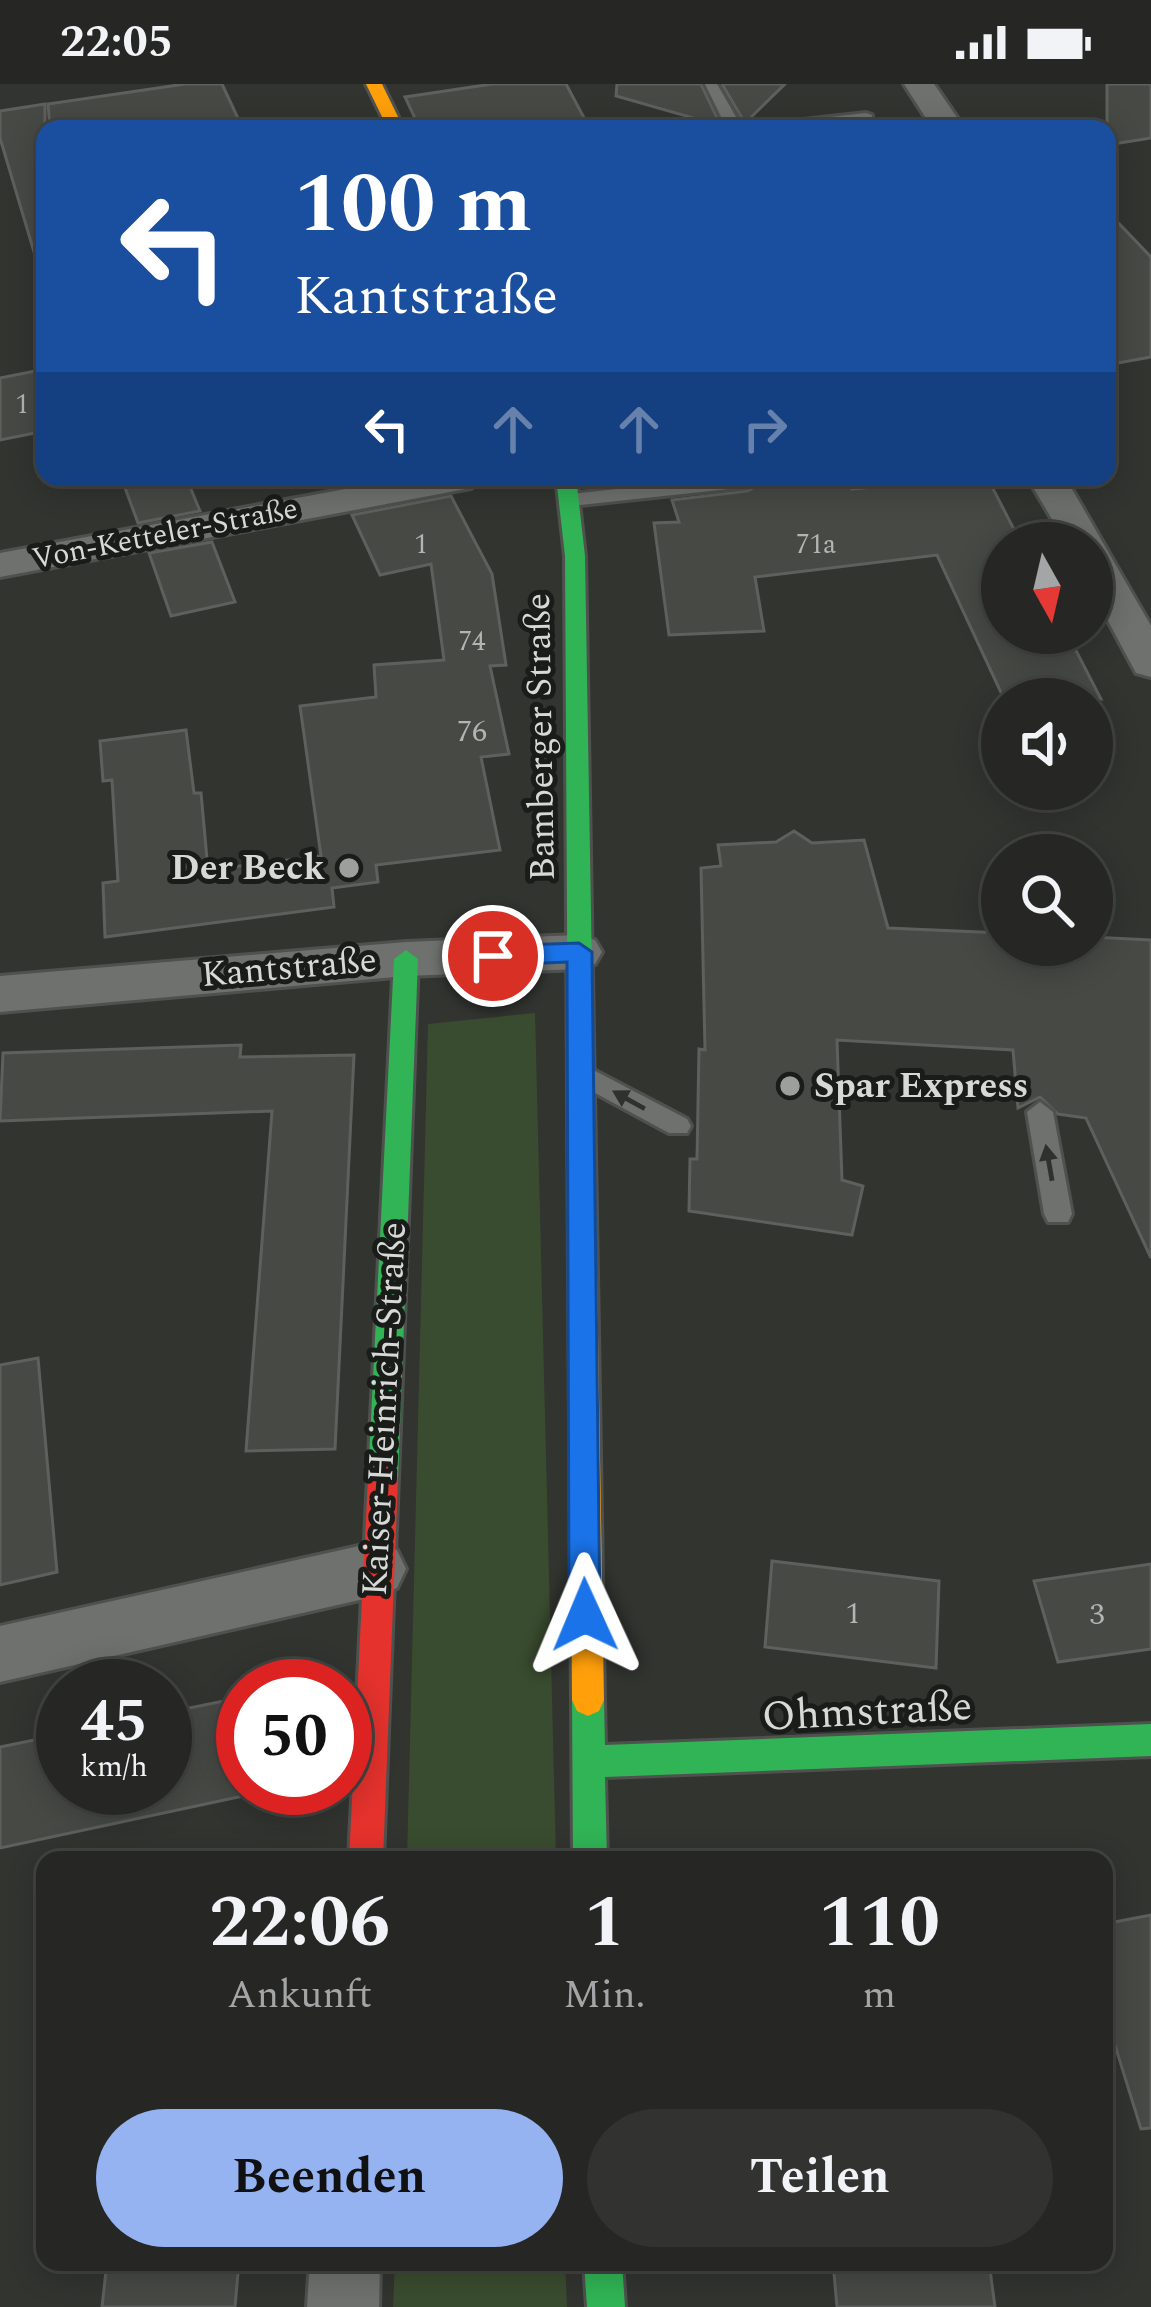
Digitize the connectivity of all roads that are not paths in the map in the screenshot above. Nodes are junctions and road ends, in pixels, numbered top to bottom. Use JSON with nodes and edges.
{"nodes":[{"id":1,"x":374,"y":84,"type":"edge"},
{"id":2,"x":919,"y":84,"type":"edge"},
{"id":3,"x":711,"y":87,"type":"dead end"},
{"id":4,"x":866,"y":118,"type":"dead end"},
{"id":5,"x":392,"y":120,"type":"edge"},
{"id":6,"x":730,"y":120,"type":"edge"},
{"id":7,"x":848,"y":120,"type":"edge"},
{"id":8,"x":943,"y":120,"type":"edge"},
{"id":9,"x":423,"y":486,"type":"edge"},
{"id":10,"x":628,"y":486,"type":"edge"},
{"id":11,"x":1051,"y":486,"type":"edge"},
{"id":12,"x":568,"y":488,"type":"edge"},
{"id":13,"x":1073,"y":522,"type":"edge"},
{"id":14,"x":0,"y":565,"type":"edge"},
{"id":15,"x":1113,"y":593,"type":"edge"},
{"id":16,"x":1151,"y":663,"type":"edge"},
{"id":17,"x":579,"y":952,"type":"junction"},
{"id":18,"x":406,"y":959,"type":"junction"},
{"id":19,"x":0,"y":994,"type":"edge"},
{"id":20,"x":580,"y":1073,"type":"junction"},
{"id":21,"x":1040,"y":1112,"type":"dead end"},
{"id":22,"x":678,"y":1126,"type":"dead end"},
{"id":23,"x":1058,"y":1214,"type":"dead end"},
{"id":24,"x":376,"y":1569,"type":"junction"},
{"id":25,"x":0,"y":1654,"type":"edge"},
{"id":26,"x":1151,"y":1740,"type":"edge"},
{"id":27,"x":587,"y":1762,"type":"junction"},
{"id":28,"x":366,"y":1851,"type":"edge"},
{"id":29,"x":590,"y":1851,"type":"edge"},
{"id":30,"x":345,"y":2271,"type":"edge"},
{"id":31,"x":603,"y":2271,"type":"edge"},
{"id":32,"x":343,"y":2307,"type":"edge"},
{"id":33,"x":605,"y":2307,"type":"edge"}],
"edges":[{"from":1,"to":5,"type":"main road"},
{"from":2,"to":8,"type":"street"},
{"from":3,"to":6,"type":"lane"},
{"from":4,"to":7,"type":"lane"},
{"from":9,"to":14,"type":"street","name":"Von-Ketteler-Straße"},
{"from":10,"to":12,"type":"lane"},
{"from":11,"to":13,"type":"street"},
{"from":12,"to":17,"type":"main road","name":"Bamberger Straße"},
{"from":15,"to":16,"type":"street"},
{"from":17,"to":18,"type":"street","name":"Kantstraße"},
{"from":17,"to":20,"type":"main road","name":"Bamberger Straße"},
{"from":18,"to":19,"type":"street","name":"Kantstraße"},
{"from":18,"to":24,"type":"main road","name":"Kaiser-Heinrich-Straße"},
{"from":22,"to":20,"type":"lane","one_way":true},
{"from":20,"to":27,"type":"main road","name":"Bamberger Straße"},
{"from":23,"to":21,"type":"lane","one_way":true},
{"from":24,"to":25,"type":"street"},
{"from":24,"to":28,"type":"main road","name":"Kaiser-Heinrich-Straße"},
{"from":26,"to":27,"type":"main road","name":"Ohmstraße"},
{"from":27,"to":29,"type":"main road","name":"Bamberger Straße"},
{"from":30,"to":32,"type":"street"},
{"from":31,"to":33,"type":"main road"}]}
